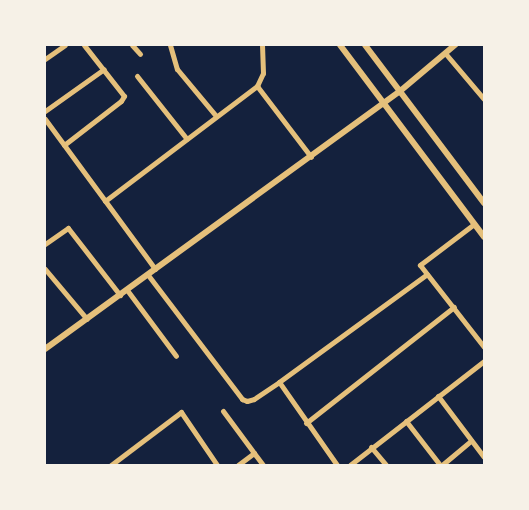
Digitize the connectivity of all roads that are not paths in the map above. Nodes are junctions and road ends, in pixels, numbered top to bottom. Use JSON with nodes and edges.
{"nodes":[{"id":1,"x":66,"y":45,"type":"edge"},
{"id":2,"x":84,"y":45,"type":"edge"},
{"id":3,"x":132,"y":45,"type":"edge"},
{"id":4,"x":170,"y":45,"type":"edge"},
{"id":5,"x":262,"y":45,"type":"edge"},
{"id":6,"x":340,"y":45,"type":"edge"},
{"id":7,"x":364,"y":45,"type":"edge"},
{"id":8,"x":455,"y":45,"type":"edge"},
{"id":9,"x":445,"y":53,"type":"junction"},
{"id":10,"x":140,"y":54,"type":"dead end"},
{"id":11,"x":45,"y":59,"type":"edge"},
{"id":12,"x":104,"y":69,"type":"junction"},
{"id":13,"x":136,"y":76,"type":"dead end"},
{"id":14,"x":257,"y":86,"type":"junction"},
{"id":15,"x":399,"y":92,"type":"junction"},
{"id":16,"x":482,"y":92,"type":"edge"},
{"id":17,"x":484,"y":99,"type":"edge"},
{"id":18,"x":384,"y":104,"type":"junction"},
{"id":19,"x":45,"y":111,"type":"edge"},
{"id":20,"x":216,"y":116,"type":"junction"},
{"id":21,"x":45,"y":119,"type":"edge"},
{"id":22,"x":187,"y":139,"type":"junction"},
{"id":23,"x":64,"y":145,"type":"junction"},
{"id":24,"x":311,"y":157,"type":"junction"},
{"id":25,"x":105,"y":201,"type":"junction"},
{"id":26,"x":484,"y":203,"type":"edge"},
{"id":27,"x":474,"y":224,"type":"junction"},
{"id":28,"x":484,"y":237,"type":"edge"},
{"id":29,"x":45,"y":244,"type":"edge"},
{"id":30,"x":45,"y":269,"type":"edge"},
{"id":31,"x":155,"y":269,"type":"junction"},
{"id":32,"x":427,"y":274,"type":"junction"},
{"id":33,"x":148,"y":275,"type":"junction"},
{"id":34,"x":127,"y":290,"type":"junction"},
{"id":35,"x":120,"y":295,"type":"junction"},
{"id":36,"x":454,"y":307,"type":"junction"},
{"id":37,"x":87,"y":319,"type":"junction"},
{"id":38,"x":484,"y":347,"type":"edge"},
{"id":39,"x":45,"y":349,"type":"edge"},
{"id":40,"x":176,"y":356,"type":"dead end"},
{"id":41,"x":484,"y":361,"type":"edge"},
{"id":42,"x":279,"y":382,"type":"junction"},
{"id":43,"x":438,"y":396,"type":"junction"},
{"id":44,"x":223,"y":411,"type":"dead end"},
{"id":45,"x":406,"y":421,"type":"junction"},
{"id":46,"x":306,"y":423,"type":"junction"},
{"id":47,"x":471,"y":441,"type":"junction"},
{"id":48,"x":371,"y":447,"type":"junction"},
{"id":49,"x":254,"y":453,"type":"junction"},
{"id":50,"x":483,"y":453,"type":"edge"},
{"id":51,"x":111,"y":465,"type":"edge"},
{"id":52,"x":217,"y":465,"type":"edge"},
{"id":53,"x":238,"y":465,"type":"edge"},
{"id":54,"x":263,"y":465,"type":"edge"},
{"id":55,"x":337,"y":465,"type":"edge"},
{"id":56,"x":350,"y":465,"type":"edge"},
{"id":57,"x":386,"y":465,"type":"edge"},
{"id":58,"x":441,"y":465,"type":"edge"}],
"edges":[{"from":1,"to":11,"type":"street"},
{"from":2,"to":12,"type":"street"},
{"from":3,"to":10,"type":"street"},
{"from":4,"to":20,"type":"street"},
{"from":5,"to":14,"type":"street"},
{"from":6,"to":18,"type":"street"},
{"from":7,"to":15,"type":"street"},
{"from":8,"to":9,"type":"street"},
{"from":9,"to":15,"type":"street"},
{"from":9,"to":16,"type":"street"},
{"from":12,"to":19,"type":"street"},
{"from":12,"to":23,"type":"street"},
{"from":13,"to":22,"type":"street"},
{"from":14,"to":20,"type":"street"},
{"from":14,"to":24,"type":"street"},
{"from":15,"to":18,"type":"street"},
{"from":15,"to":26,"type":"street"},
{"from":16,"to":17,"type":"street"},
{"from":18,"to":24,"type":"street"},
{"from":18,"to":27,"type":"street"},
{"from":20,"to":22,"type":"street"},
{"from":21,"to":23,"type":"street"},
{"from":22,"to":25,"type":"street"},
{"from":23,"to":25,"type":"street"},
{"from":24,"to":31,"type":"street"},
{"from":25,"to":31,"type":"street"},
{"from":27,"to":28,"type":"street"},
{"from":27,"to":32,"type":"street"},
{"from":29,"to":35,"type":"street"},
{"from":30,"to":37,"type":"street"},
{"from":31,"to":33,"type":"street"},
{"from":32,"to":36,"type":"street"},
{"from":32,"to":42,"type":"street"},
{"from":33,"to":34,"type":"street"},
{"from":33,"to":42,"type":"street"},
{"from":34,"to":35,"type":"street"},
{"from":34,"to":40,"type":"street"},
{"from":35,"to":37,"type":"street"},
{"from":36,"to":38,"type":"street"},
{"from":36,"to":46,"type":"street"},
{"from":37,"to":39,"type":"street"},
{"from":41,"to":43,"type":"street"},
{"from":42,"to":46,"type":"street"},
{"from":43,"to":45,"type":"street"},
{"from":43,"to":47,"type":"street"},
{"from":44,"to":49,"type":"street"},
{"from":45,"to":48,"type":"street"},
{"from":45,"to":58,"type":"street"},
{"from":46,"to":55,"type":"street"},
{"from":47,"to":50,"type":"street"},
{"from":47,"to":58,"type":"street"},
{"from":48,"to":56,"type":"street"},
{"from":48,"to":57,"type":"street"},
{"from":49,"to":53,"type":"street"},
{"from":49,"to":54,"type":"street"},
{"from":51,"to":52,"type":"street"}]}
